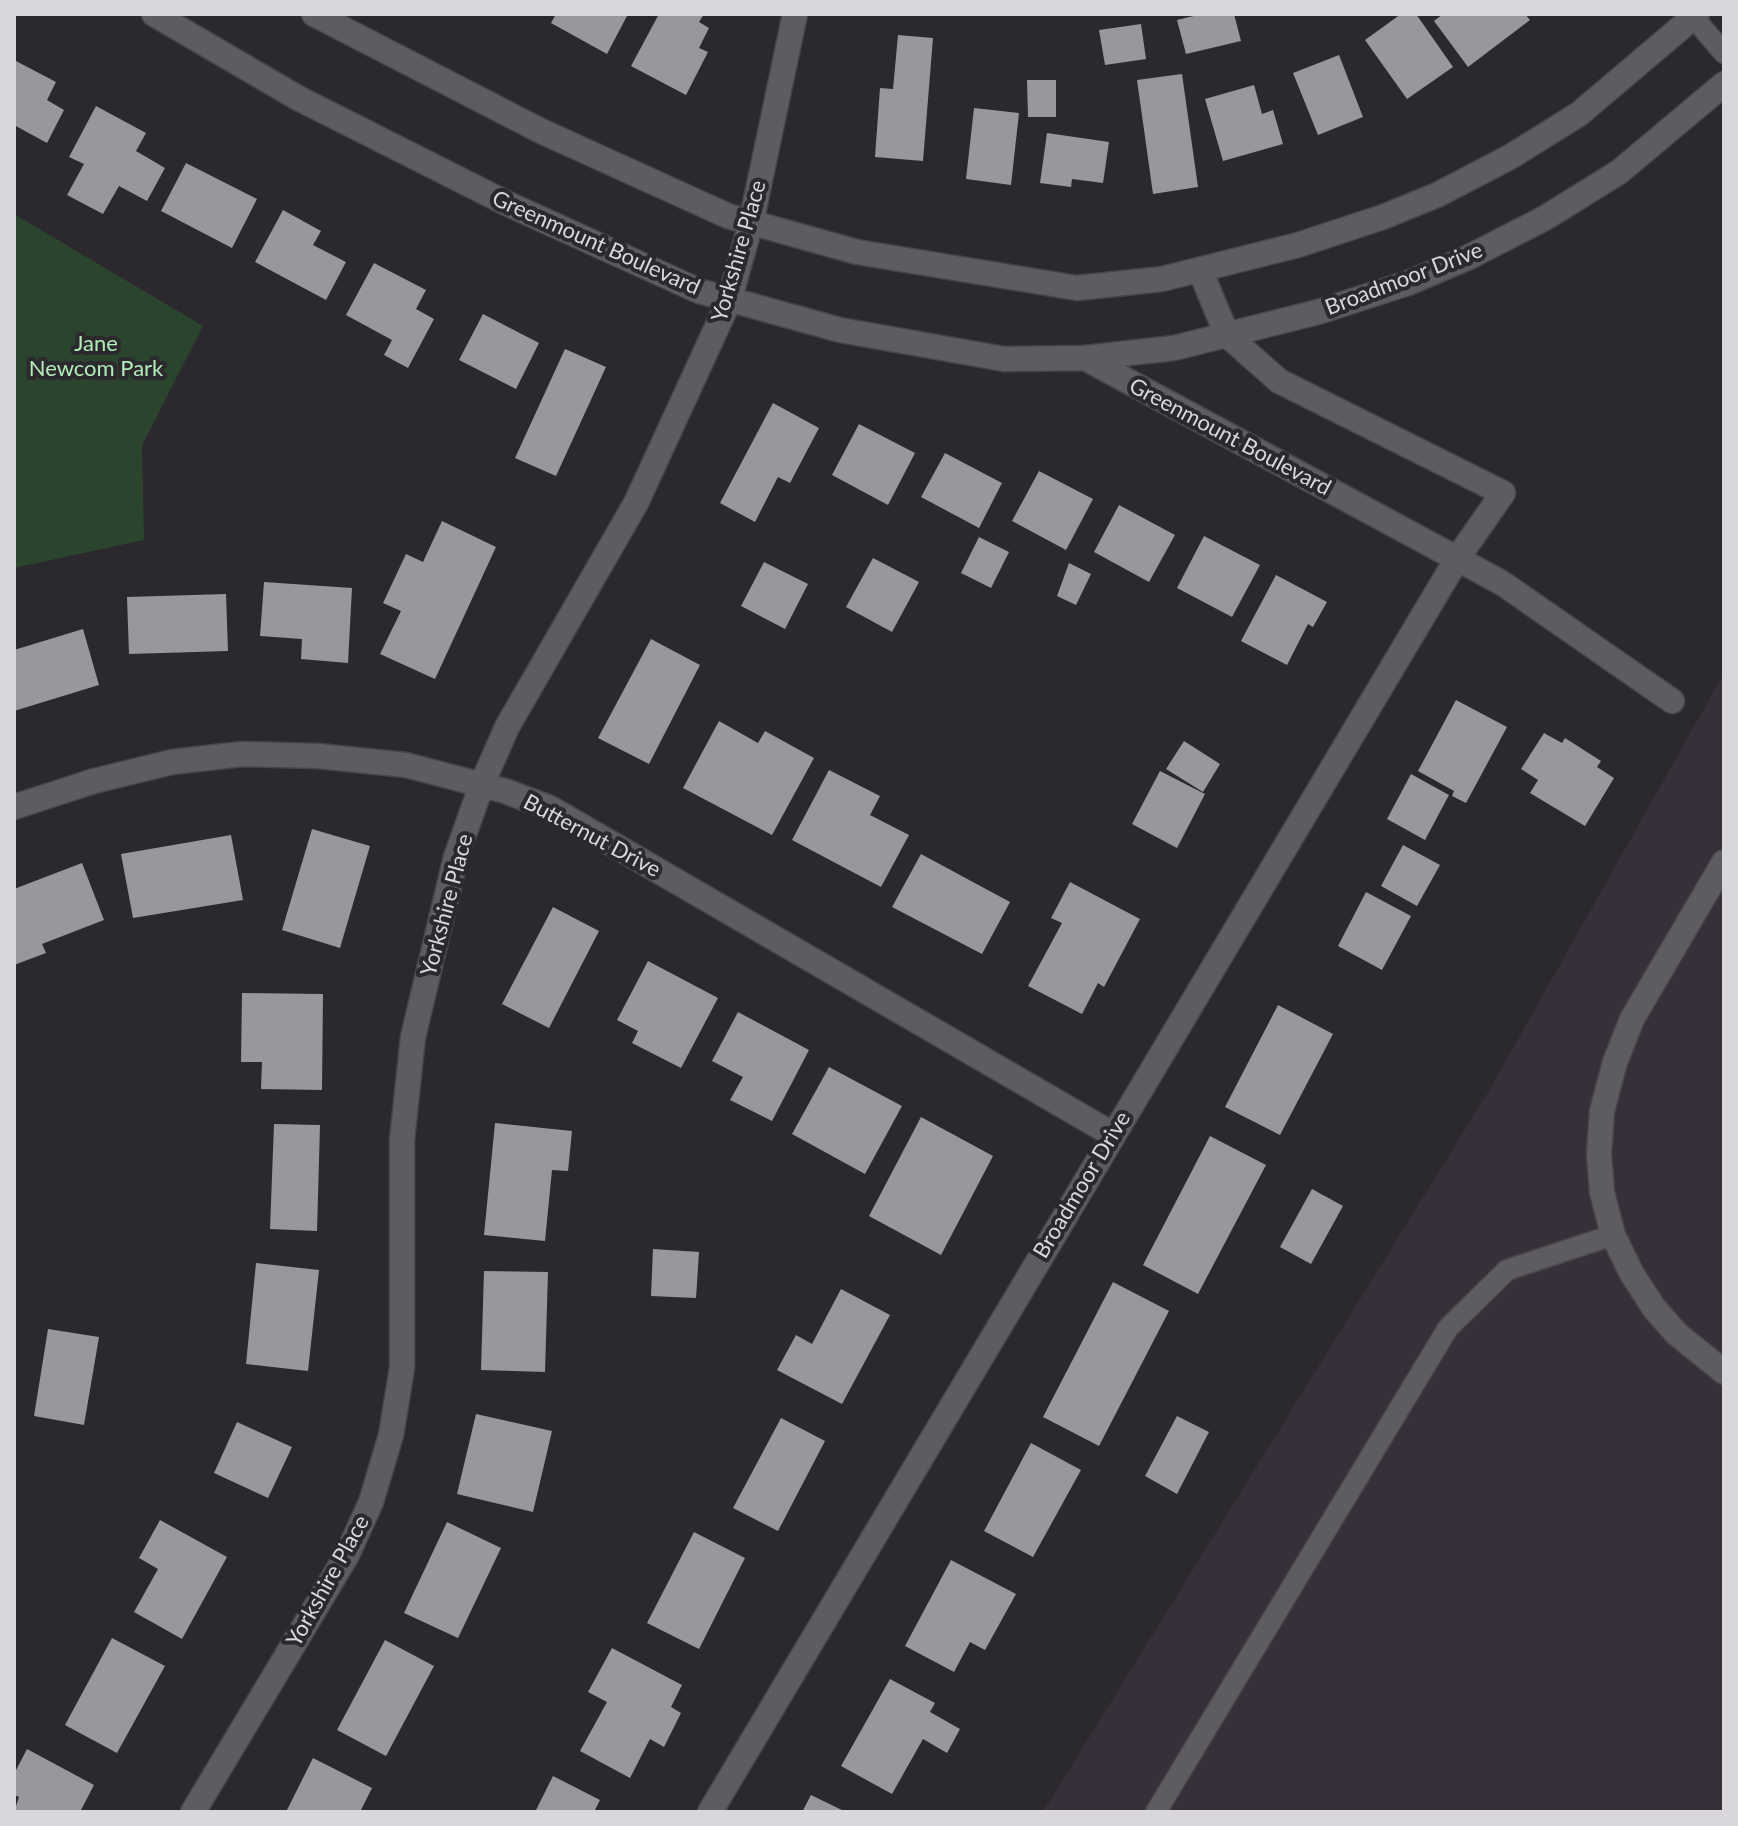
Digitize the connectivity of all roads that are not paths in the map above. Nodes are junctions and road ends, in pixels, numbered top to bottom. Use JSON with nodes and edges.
{"nodes":[{"id":1,"x":154,"y":14,"type":"edge"},
{"id":2,"x":314,"y":14,"type":"edge"},
{"id":3,"x":795,"y":14,"type":"edge"},
{"id":4,"x":1695,"y":16,"type":"edge"},
{"id":5,"x":1724,"y":53,"type":"edge"},
{"id":6,"x":1724,"y":84,"type":"edge"},
{"id":7,"x":751,"y":223,"type":"junction"},
{"id":8,"x":1200,"y":270,"type":"junction"},
{"id":9,"x":729,"y":301,"type":"junction"},
{"id":10,"x":1227,"y":335,"type":"junction"},
{"id":11,"x":1085,"y":358,"type":"junction"},
{"id":12,"x":1457,"y":559,"type":"junction"},
{"id":13,"x":1672,"y":701,"type":"dead end"},
{"id":14,"x":482,"y":784,"type":"junction"},
{"id":15,"x":14,"y":807,"type":"edge"},
{"id":16,"x":1724,"y":862,"type":"edge"},
{"id":17,"x":1112,"y":1134,"type":"junction"},
{"id":18,"x":1613,"y":1235,"type":"junction"},
{"id":19,"x":1724,"y":1372,"type":"edge"},
{"id":20,"x":193,"y":1812,"type":"edge"},
{"id":21,"x":710,"y":1812,"type":"edge"},
{"id":22,"x":1156,"y":1812,"type":"edge"}],
"edges":[{"from":1,"to":9,"type":"street","name":"Greenmount Boulevard"},
{"from":2,"to":7,"type":"street"},
{"from":3,"to":7,"type":"street","name":"Yorkshire Place"},
{"from":4,"to":5,"type":"lane"},
{"from":4,"to":8,"type":"street"},
{"from":6,"to":10,"type":"street","name":"Broadmoor Drive"},
{"from":7,"to":8,"type":"street"},
{"from":7,"to":9,"type":"street","name":"Yorkshire Place"},
{"from":8,"to":10,"type":"street"},
{"from":9,"to":11,"type":"street","name":"Greenmount Boulevard"},
{"from":9,"to":14,"type":"street","name":"Yorkshire Place"},
{"from":10,"to":11,"type":"street","name":"Broadmoor Drive"},
{"from":10,"to":12,"type":"street"},
{"from":11,"to":12,"type":"street","name":"Greenmount Boulevard"},
{"from":12,"to":13,"type":"street","name":"Greenmount Boulevard"},
{"from":12,"to":17,"type":"street","name":"Broadmoor Drive"},
{"from":14,"to":15,"type":"street","name":"Butternut Drive"},
{"from":14,"to":17,"type":"street","name":"Butternut Drive"},
{"from":14,"to":20,"type":"street","name":"Yorkshire Place"},
{"from":16,"to":18,"type":"street"},
{"from":17,"to":21,"type":"street","name":"Broadmoor Drive"},
{"from":18,"to":19,"type":"street"},
{"from":18,"to":22,"type":"lane"}]}
